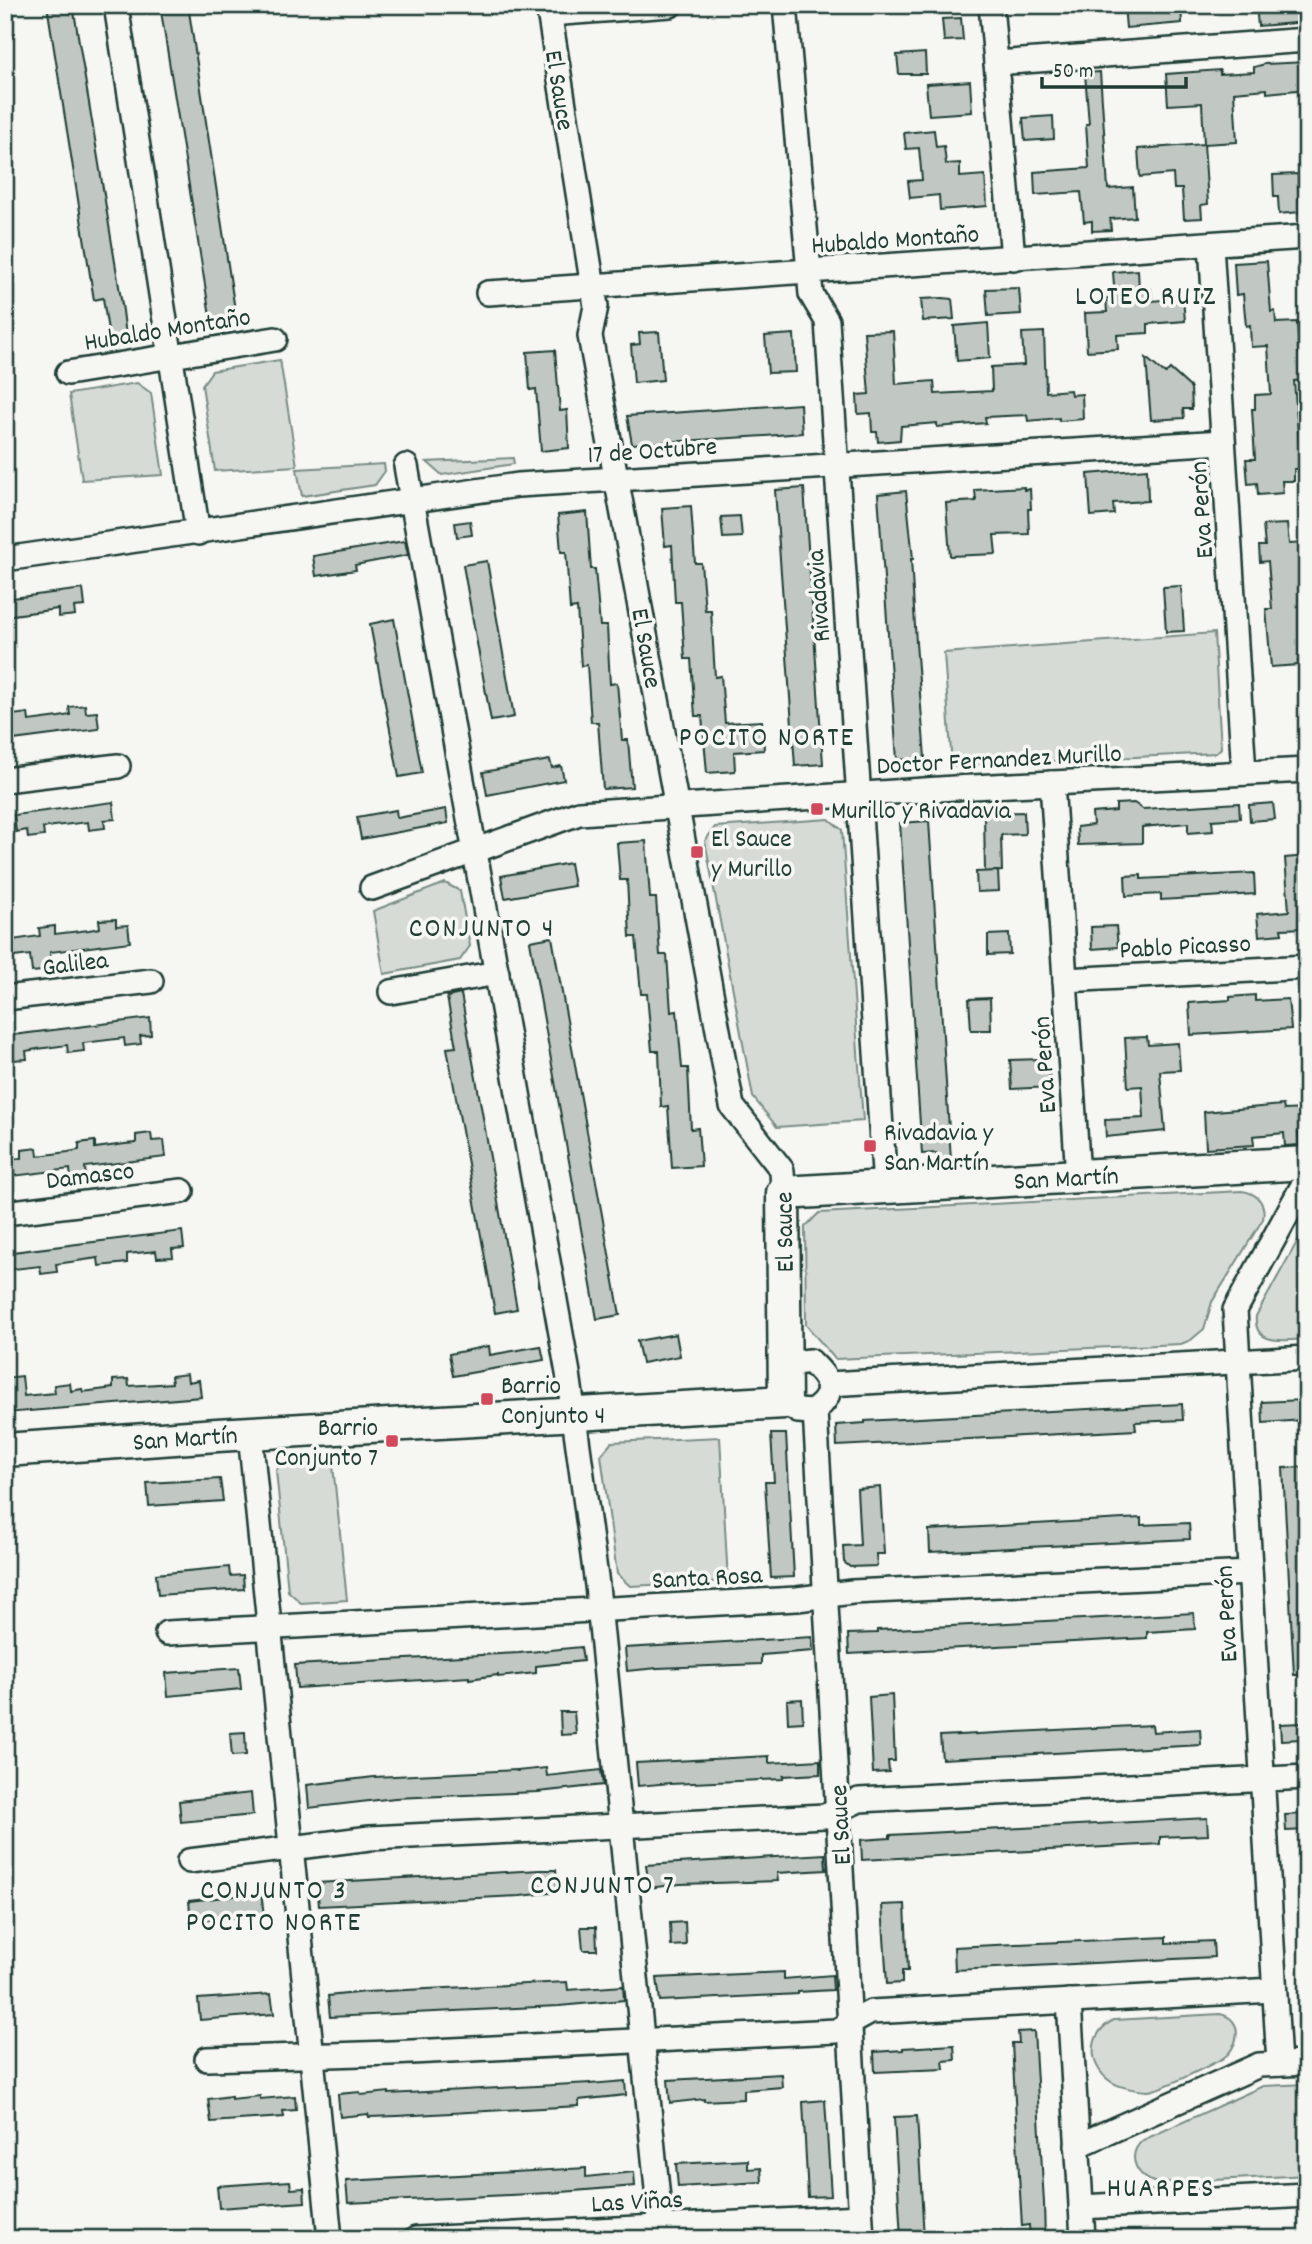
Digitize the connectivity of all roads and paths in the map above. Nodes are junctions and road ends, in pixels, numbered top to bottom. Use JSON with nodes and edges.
{"nodes":[{"id":1,"x":116,"y":5,"type":"edge"},
{"id":2,"x":670,"y":5,"type":"edge"},
{"id":3,"x":785,"y":5,"type":"edge"},
{"id":4,"x":991,"y":5,"type":"edge"},
{"id":5,"x":548,"y":9,"type":"edge"},
{"id":6,"x":1307,"y":40,"type":"edge"},
{"id":7,"x":996,"y":63,"type":"junction"},
{"id":8,"x":1307,"y":237,"type":"edge"},
{"id":9,"x":1211,"y":244,"type":"junction"},
{"id":10,"x":1013,"y":257,"type":"junction"},
{"id":11,"x":808,"y":272,"type":"junction"},
{"id":12,"x":593,"y":286,"type":"junction"},
{"id":13,"x":488,"y":293,"type":"dead end"},
{"id":14,"x":275,"y":339,"type":"dead end"},
{"id":15,"x":171,"y":356,"type":"junction"},
{"id":16,"x":68,"y":373,"type":"dead end"},
{"id":17,"x":1223,"y":442,"type":"junction"},
{"id":18,"x":837,"y":465,"type":"junction"},
{"id":19,"x":406,"y":466,"type":"dead end"},
{"id":20,"x":617,"y":479,"type":"junction"},
{"id":21,"x":412,"y":502,"type":"junction"},
{"id":22,"x":198,"y":533,"type":"junction"},
{"id":23,"x":5,"y":559,"type":"edge"},
{"id":24,"x":118,"y":766,"type":"dead end"},
{"id":25,"x":1307,"y":770,"type":"edge"},
{"id":26,"x":1244,"y":773,"type":"junction"},
{"id":27,"x":5,"y":780,"type":"edge"},
{"id":28,"x":1052,"y":783,"type":"junction"},
{"id":29,"x":859,"y":794,"type":"junction"},
{"id":30,"x":677,"y":807,"type":"junction"},
{"id":31,"x":475,"y":851,"type":"junction"},
{"id":32,"x":372,"y":888,"type":"dead end"},
{"id":33,"x":1307,"y":967,"type":"edge"},
{"id":34,"x":496,"y":973,"type":"junction"},
{"id":35,"x":1065,"y":980,"type":"junction"},
{"id":36,"x":151,"y":981,"type":"dead end"},
{"id":37,"x":391,"y":992,"type":"dead end"},
{"id":38,"x":5,"y":998,"type":"edge"},
{"id":39,"x":1307,"y":1163,"type":"edge"},
{"id":40,"x":1078,"y":1176,"type":"junction"},
{"id":41,"x":1307,"y":1178,"type":"edge"},
{"id":42,"x":885,"y":1187,"type":"junction"},
{"id":43,"x":182,"y":1191,"type":"dead end"},
{"id":44,"x":783,"y":1193,"type":"junction"},
{"id":45,"x":5,"y":1213,"type":"edge"},
{"id":46,"x":1307,"y":1358,"type":"edge"},
{"id":47,"x":1238,"y":1362,"type":"junction"},
{"id":48,"x":784,"y":1370,"type":"junction"},
{"id":49,"x":828,"y":1384,"type":"junction"},
{"id":50,"x":785,"y":1402,"type":"junction"},
{"id":51,"x":815,"y":1410,"type":"junction"},
{"id":52,"x":573,"y":1414,"type":"junction"},
{"id":53,"x":250,"y":1433,"type":"junction"},
{"id":54,"x":5,"y":1450,"type":"edge"},
{"id":55,"x":1250,"y":1573,"type":"junction"},
{"id":56,"x":826,"y":1595,"type":"junction"},
{"id":57,"x":599,"y":1609,"type":"junction"},
{"id":58,"x":270,"y":1627,"type":"junction"},
{"id":59,"x":167,"y":1633,"type":"dead end"},
{"id":60,"x":1307,"y":1777,"type":"edge"},
{"id":61,"x":1262,"y":1779,"type":"junction"},
{"id":62,"x":838,"y":1809,"type":"junction"},
{"id":63,"x":621,"y":1826,"type":"junction"},
{"id":64,"x":292,"y":1848,"type":"junction"},
{"id":65,"x":189,"y":1861,"type":"dead end"},
{"id":66,"x":1274,"y":1990,"type":"junction"},
{"id":67,"x":1069,"y":2001,"type":"junction"},
{"id":68,"x":850,"y":2024,"type":"junction"},
{"id":69,"x":642,"y":2041,"type":"junction"},
{"id":70,"x":312,"y":2056,"type":"junction"},
{"id":71,"x":207,"y":2059,"type":"dead end"},
{"id":72,"x":1307,"y":2063,"type":"edge"},
{"id":73,"x":1279,"y":2064,"type":"junction"},
{"id":74,"x":1077,"y":2146,"type":"junction"},
{"id":75,"x":1307,"y":2195,"type":"edge"},
{"id":76,"x":1081,"y":2207,"type":"junction"},
{"id":77,"x":861,"y":2228,"type":"edge"},
{"id":78,"x":661,"y":2233,"type":"edge"},
{"id":79,"x":330,"y":2239,"type":"edge"},
{"id":80,"x":416,"y":2239,"type":"edge"},
{"id":81,"x":1083,"y":2239,"type":"edge"}],
"edges":[{"from":1,"to":15,"type":"street"},
{"from":2,"to":5,"type":"street"},
{"from":3,"to":11,"type":"street","name":"Rivadavia"},
{"from":4,"to":7,"type":"street"},
{"from":5,"to":12,"type":"street","name":"El Sauce"},
{"from":6,"to":7,"type":"street"},
{"from":7,"to":10,"type":"street"},
{"from":8,"to":9,"type":"street","name":"Hubaldo Montaño"},
{"from":9,"to":10,"type":"street","name":"Hubaldo Montaño"},
{"from":9,"to":17,"type":"street","name":"Eva Perón"},
{"from":10,"to":11,"type":"street","name":"Hubaldo Montaño"},
{"from":11,"to":12,"type":"street","name":"Hubaldo Montaño"},
{"from":11,"to":18,"type":"street","name":"Rivadavia"},
{"from":12,"to":13,"type":"street","name":"Hubaldo Montaño"},
{"from":12,"to":20,"type":"street","name":"El Sauce"},
{"from":14,"to":15,"type":"street","name":"Hubaldo Montaño"},
{"from":15,"to":16,"type":"street","name":"Hubaldo Montaño"},
{"from":15,"to":22,"type":"street"},
{"from":17,"to":18,"type":"street","name":"17 de Octubre"},
{"from":17,"to":26,"type":"street","name":"Eva Perón"},
{"from":18,"to":20,"type":"street","name":"17 de Octubre"},
{"from":18,"to":29,"type":"street","name":"Rivadavia"},
{"from":19,"to":21,"type":"street"},
{"from":20,"to":21,"type":"street","name":"17 de Octubre"},
{"from":20,"to":30,"type":"street","name":"El Sauce"},
{"from":21,"to":22,"type":"street","name":"17 de Octubre"},
{"from":21,"to":31,"type":"street"},
{"from":22,"to":23,"type":"street","name":"17 de Octubre"},
{"from":24,"to":27,"type":"street"},
{"from":25,"to":26,"type":"street","name":"Doctor Fernandez Murillo"},
{"from":26,"to":28,"type":"street","name":"Doctor Fernandez Murillo"},
{"from":28,"to":29,"type":"street","name":"Doctor Fernandez Murillo"},
{"from":28,"to":35,"type":"street","name":"Eva Perón"},
{"from":29,"to":30,"type":"street","name":"Doctor Fernandez Murillo"},
{"from":29,"to":42,"type":"street","name":"Rivadavia"},
{"from":30,"to":31,"type":"street","name":"Doctor Fernandez Murillo"},
{"from":30,"to":44,"type":"street","name":"El Sauce"},
{"from":31,"to":32,"type":"street","name":"Doctor Fernandez Murillo"},
{"from":31,"to":34,"type":"street"},
{"from":33,"to":35,"type":"street","name":"Pablo Picasso"},
{"from":34,"to":37,"type":"street"},
{"from":34,"to":52,"type":"street"},
{"from":35,"to":40,"type":"street","name":"Eva Perón"},
{"from":36,"to":38,"type":"street","name":"Galilea"},
{"from":39,"to":40,"type":"street","name":"San Martín"},
{"from":40,"to":42,"type":"street","name":"San Martín"},
{"from":41,"to":47,"type":"street","name":"Eva Perón"},
{"from":42,"to":44,"type":"street","name":"San Martín"},
{"from":43,"to":45,"type":"street","name":"Damasco"},
{"from":44,"to":48,"type":"street","name":"El Sauce"},
{"from":46,"to":47,"type":"street"},
{"from":47,"to":49,"type":"street"},
{"from":47,"to":55,"type":"street","name":"Eva Perón"},
{"from":48,"to":49,"type":"street"},
{"from":48,"to":50,"type":"street","name":"El Sauce"},
{"from":49,"to":51,"type":"street"},
{"from":50,"to":51,"type":"street"},
{"from":50,"to":52,"type":"street","name":"San Martín"},
{"from":51,"to":56,"type":"street","name":"El Sauce"},
{"from":52,"to":53,"type":"street","name":"San Martín"},
{"from":52,"to":57,"type":"street"},
{"from":53,"to":54,"type":"street","name":"San Martín"},
{"from":53,"to":58,"type":"street"},
{"from":55,"to":56,"type":"street","name":"Santa Rosa"},
{"from":55,"to":61,"type":"street","name":"Eva Perón"},
{"from":56,"to":57,"type":"street","name":"Santa Rosa"},
{"from":56,"to":62,"type":"street","name":"El Sauce"},
{"from":57,"to":58,"type":"street","name":"Santa Rosa"},
{"from":57,"to":63,"type":"street"},
{"from":58,"to":59,"type":"street","name":"Santa Rosa"},
{"from":58,"to":64,"type":"street"},
{"from":60,"to":61,"type":"street"},
{"from":61,"to":62,"type":"street"},
{"from":61,"to":66,"type":"street","name":"Eva Perón"},
{"from":62,"to":63,"type":"street"},
{"from":62,"to":68,"type":"street","name":"El Sauce"},
{"from":63,"to":64,"type":"street"},
{"from":63,"to":69,"type":"street"},
{"from":64,"to":65,"type":"street"},
{"from":64,"to":70,"type":"street"},
{"from":66,"to":67,"type":"street"},
{"from":66,"to":73,"type":"street","name":"Eva Perón"},
{"from":67,"to":68,"type":"street"},
{"from":67,"to":74,"type":"street"},
{"from":68,"to":69,"type":"street"},
{"from":68,"to":77,"type":"street","name":"El Sauce"},
{"from":69,"to":70,"type":"street"},
{"from":69,"to":78,"type":"street"},
{"from":70,"to":71,"type":"street"},
{"from":70,"to":79,"type":"street"},
{"from":72,"to":73,"type":"street"},
{"from":73,"to":74,"type":"street"},
{"from":74,"to":76,"type":"street"},
{"from":75,"to":76,"type":"street"},
{"from":76,"to":81,"type":"street"},
{"from":77,"to":78,"type":"street","name":"Las Viñas"},
{"from":78,"to":80,"type":"street","name":"Las Viñas"}]}
